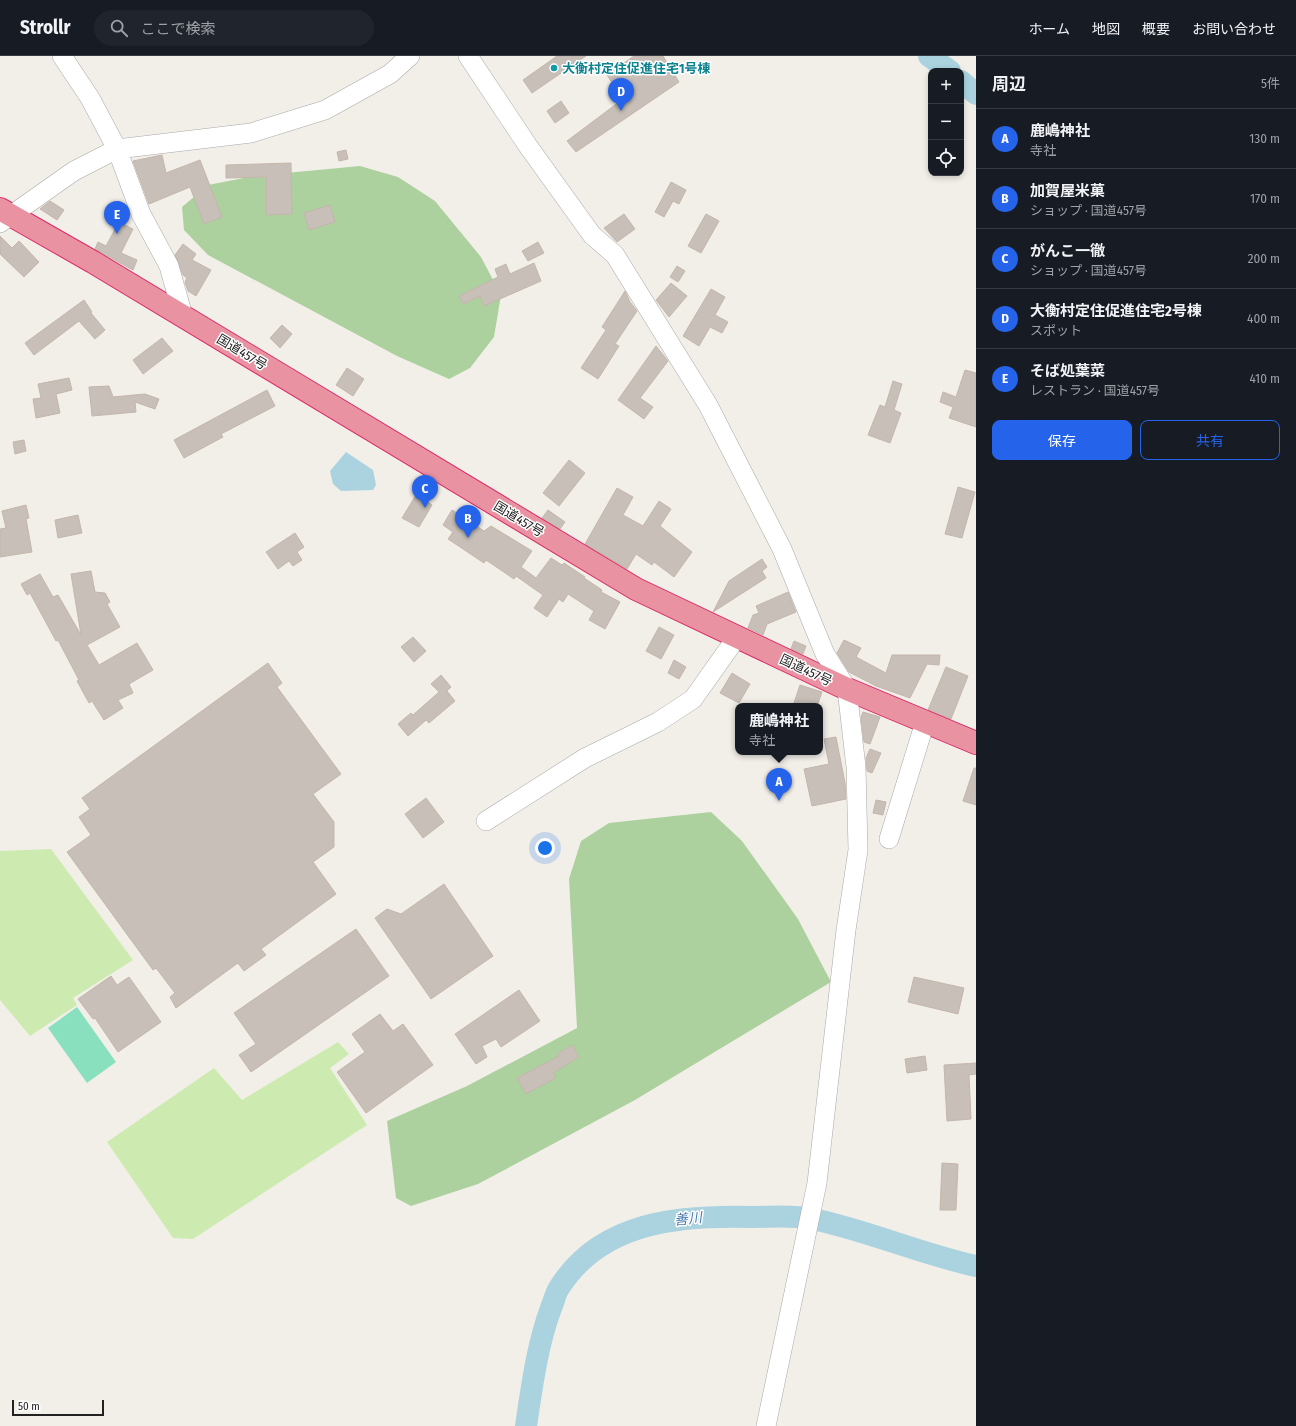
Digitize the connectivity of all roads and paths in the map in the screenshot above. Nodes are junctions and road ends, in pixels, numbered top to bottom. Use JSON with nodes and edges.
{"nodes":[{"id":1,"x":62,"y":56,"type":"edge"},
{"id":2,"x":410,"y":56,"type":"edge"},
{"id":3,"x":468,"y":56,"type":"edge"},
{"id":4,"x":117,"y":149,"type":"junction"},
{"id":5,"x":3,"y":216,"type":"edge"},
{"id":6,"x":183,"y":316,"type":"junction"},
{"id":7,"x":737,"y":637,"type":"junction"},
{"id":8,"x":847,"y":689,"type":"junction"},
{"id":9,"x":925,"y":722,"type":"junction"},
{"id":10,"x":976,"y":743,"type":"edge"},
{"id":11,"x":486,"y":821,"type":"dead end"},
{"id":12,"x":889,"y":839,"type":"dead end"},
{"id":13,"x":766,"y":1426,"type":"edge"}],
"edges":[{"from":1,"to":4,"type":"street"},
{"from":2,"to":4,"type":"street"},
{"from":3,"to":8,"type":"street"},
{"from":4,"to":5,"type":"street"},
{"from":4,"to":6,"type":"street"},
{"from":5,"to":6,"type":"highway","name":"国道457号"},
{"from":6,"to":7,"type":"highway","name":"国道457号"},
{"from":7,"to":8,"type":"highway","name":"国道457号"},
{"from":7,"to":11,"type":"street"},
{"from":8,"to":9,"type":"highway","name":"国道457号"},
{"from":8,"to":13,"type":"street"},
{"from":9,"to":10,"type":"highway","name":"国道457号"},
{"from":9,"to":12,"type":"street"}]}
